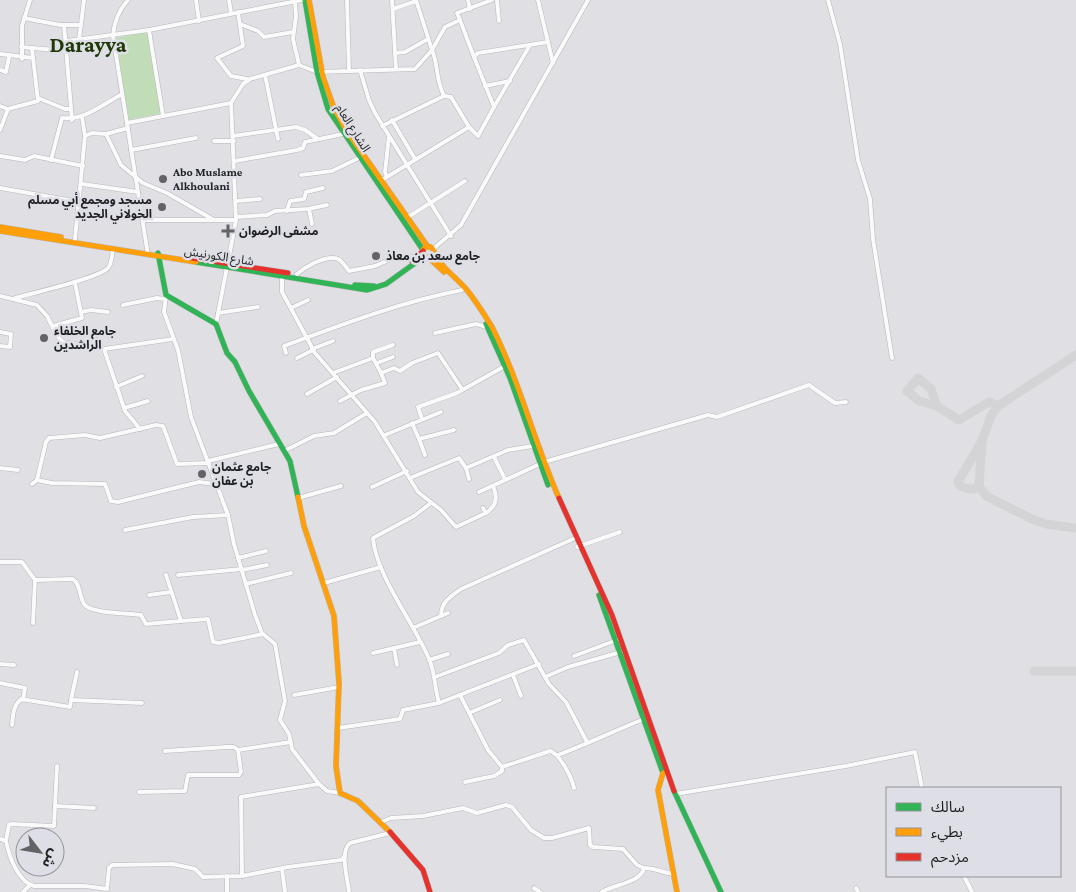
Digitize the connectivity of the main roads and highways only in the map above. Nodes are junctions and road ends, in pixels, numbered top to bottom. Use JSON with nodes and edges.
{"nodes":[{"id":1,"x":304,"y":0,"type":"edge"},
{"id":2,"x":309,"y":0,"type":"edge"},
{"id":3,"x":319,"y":72,"type":"junction"},
{"id":4,"x":405,"y":217,"type":"junction"},
{"id":5,"x":0,"y":227,"type":"edge"},
{"id":6,"x":0,"y":231,"type":"edge"},
{"id":7,"x":432,"y":249,"type":"junction"},
{"id":8,"x":423,"y":251,"type":"junction"},
{"id":9,"x":147,"y":253,"type":"junction"},
{"id":10,"x":158,"y":255,"type":"junction"},
{"id":11,"x":428,"y":258,"type":"junction"},
{"id":12,"x":227,"y":266,"type":"junction"},
{"id":13,"x":490,"y":329,"type":"junction"},
{"id":14,"x":530,"y":432,"type":"junction"},
{"id":15,"x":542,"y":463,"type":"junction"},
{"id":16,"x":579,"y":546,"type":"junction"},
{"id":17,"x":613,"y":624,"type":"junction"},
{"id":18,"x":637,"y":692,"type":"junction"},
{"id":19,"x":665,"y":772,"type":"junction"},
{"id":20,"x":430,"y":892,"type":"edge"},
{"id":21,"x":677,"y":892,"type":"edge"},
{"id":22,"x":720,"y":892,"type":"edge"}],
"edges":[{"from":1,"to":3,"type":"main road","name":"الشارع العام"},
{"from":2,"to":3,"type":"main road","name":"الشارع العام"},
{"from":3,"to":4,"type":"main road","name":"الشارع العام"},
{"from":3,"to":4,"type":"main road","name":"الشارع العام"},
{"from":4,"to":7,"type":"main road","name":"الشارع العام"},
{"from":4,"to":8,"type":"main road","name":"الشارع العام"},
{"from":5,"to":9,"type":"main road","name":"شارع الكورنيش"},
{"from":6,"to":9,"type":"main road","name":"شارع الكورنيش"},
{"from":7,"to":8,"type":"main road","name":"شارع الكورنيش"},
{"from":7,"to":11,"type":"main road","name":"شارع الكورنيش"},
{"from":7,"to":13,"type":"main road","name":"الشارع العام"},
{"from":8,"to":11,"type":"main road","name":"الشارع العام"},
{"from":8,"to":12,"type":"main road","name":"شارع الكورنيش"},
{"from":9,"to":10,"type":"main road","name":"شارع الكورنيش"},
{"from":10,"to":12,"type":"main road","name":"شارع الكورنيش"},
{"from":10,"to":20,"type":"main road"},
{"from":11,"to":12,"type":"main road","name":"شارع الكورنيش"},
{"from":11,"to":13,"type":"main road"},
{"from":13,"to":14,"type":"main road"},
{"from":13,"to":14,"type":"main road"},
{"from":14,"to":15,"type":"main road"},
{"from":14,"to":15,"type":"main road"},
{"from":15,"to":16,"type":"main road"},
{"from":15,"to":16,"type":"main road"},
{"from":16,"to":17,"type":"main road"},
{"from":17,"to":18,"type":"main road"},
{"from":17,"to":18,"type":"main road"},
{"from":18,"to":19,"type":"main road"},
{"from":18,"to":19,"type":"main road"},
{"from":19,"to":21,"type":"main road"},
{"from":19,"to":22,"type":"main road"},
{"from":19,"to":22,"type":"main road"}]}
